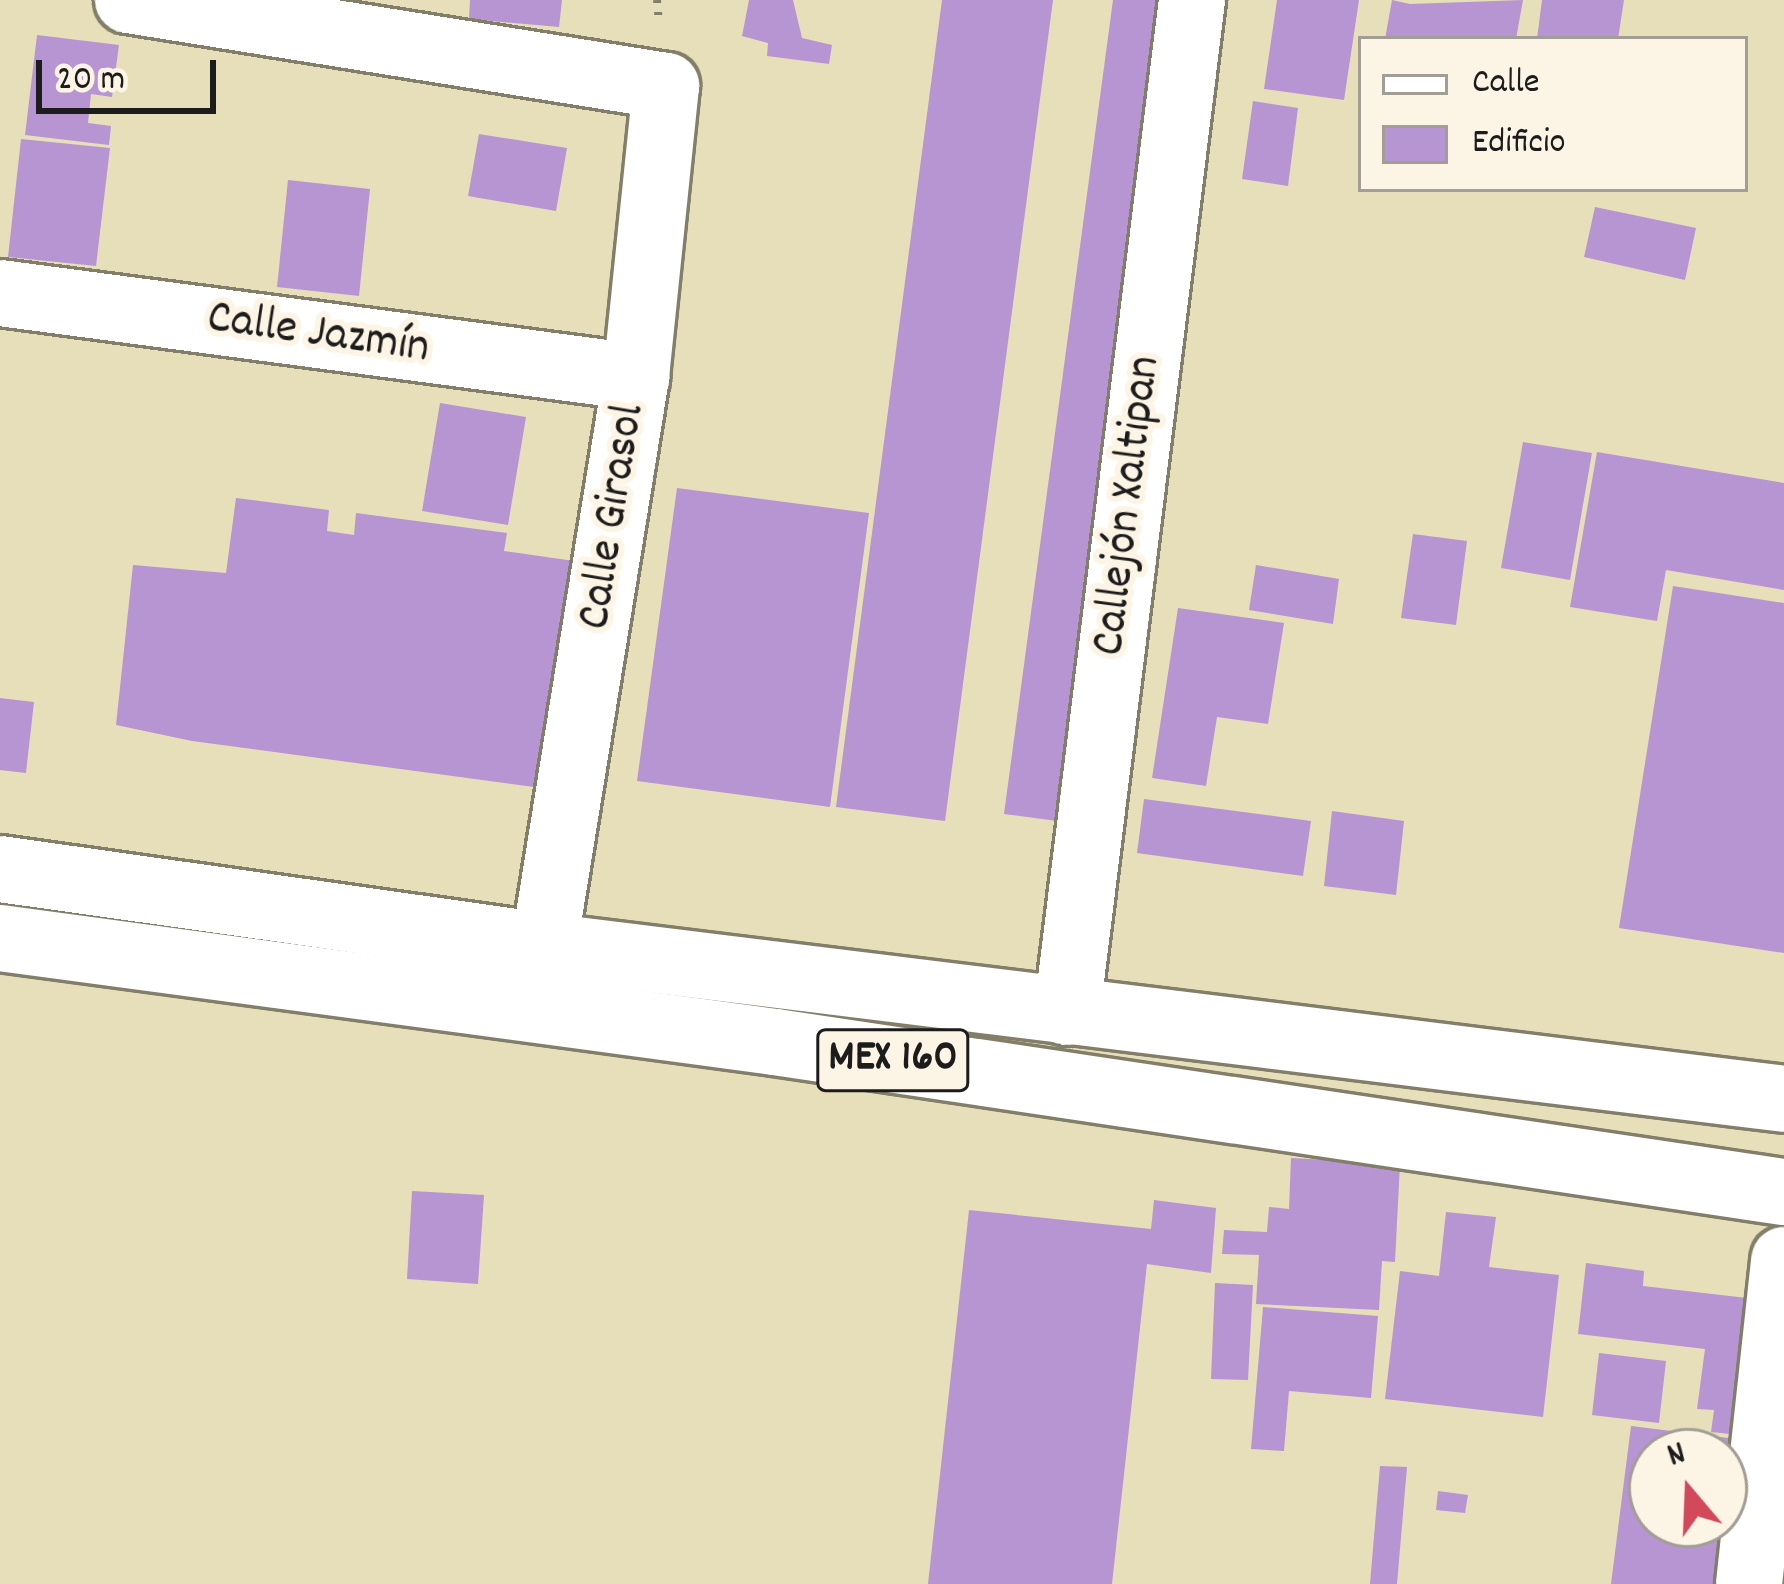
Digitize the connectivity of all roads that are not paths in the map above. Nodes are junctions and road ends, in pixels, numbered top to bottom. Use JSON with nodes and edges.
{"nodes":[{"id":1,"x":128,"y":0,"type":"edge"},
{"id":2,"x":1192,"y":0,"type":"edge"},
{"id":3,"x":0,"y":293,"type":"edge"},
{"id":4,"x":636,"y":377,"type":"junction"},
{"id":5,"x":0,"y":869,"type":"edge"},
{"id":6,"x":0,"y":938,"type":"edge"},
{"id":7,"x":544,"y":946,"type":"junction"},
{"id":8,"x":784,"y":974,"type":"junction"},
{"id":9,"x":1067,"y":1012,"type":"junction"},
{"id":10,"x":776,"y":1042,"type":"junction"},
{"id":11,"x":1784,"y":1099,"type":"edge"},
{"id":12,"x":1784,"y":1192,"type":"edge"},
{"id":13,"x":1784,"y":1260,"type":"edge"},
{"id":14,"x":1749,"y":1584,"type":"edge"}],
"edges":[{"from":1,"to":4,"type":"main road","name":"Calle Girasol"},
{"from":2,"to":9,"type":"main road","name":"Callejón Xaltipan"},
{"from":3,"to":4,"type":"main road","name":"Calle Jazmín"},
{"from":4,"to":7,"type":"main road","name":"Calle Girasol"},
{"from":5,"to":7,"type":"main road","number":"MEX 160"},
{"from":6,"to":10,"type":"main road","number":"MEX 160"},
{"from":7,"to":8,"type":"main road","number":"MEX 160"},
{"from":8,"to":9,"type":"main road","number":"MEX 160"},
{"from":8,"to":10,"type":"main road"},
{"from":9,"to":11,"type":"main road","number":"MEX 160"},
{"from":10,"to":12,"type":"main road","number":"MEX 160"},
{"from":13,"to":14,"type":"main road"}]}
